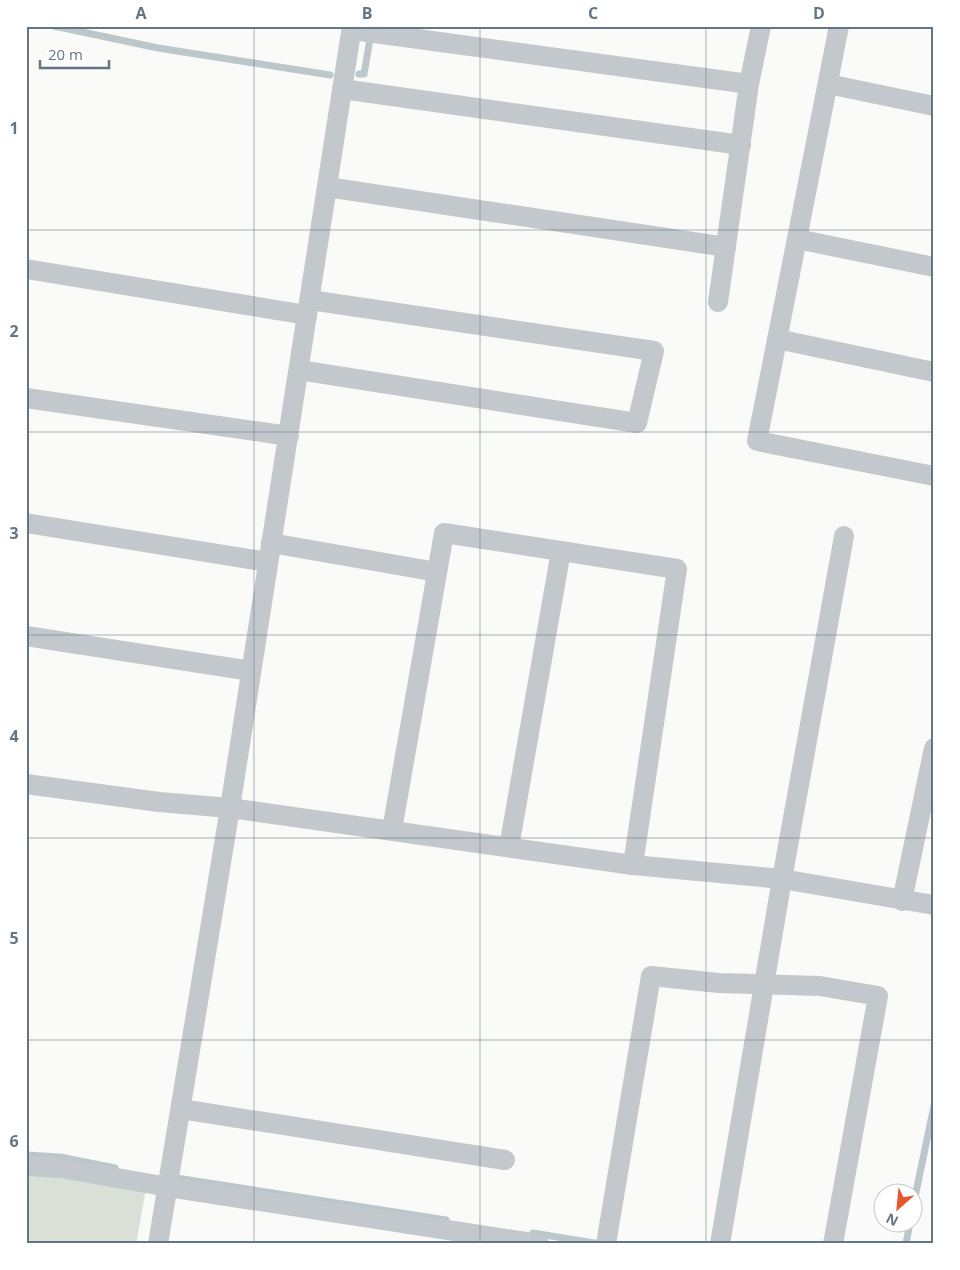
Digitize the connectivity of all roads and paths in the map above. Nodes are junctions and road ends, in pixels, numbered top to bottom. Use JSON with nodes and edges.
{"nodes":[{"id":1,"x":761,"y":26,"type":"edge"},
{"id":2,"x":839,"y":26,"type":"edge"},
{"id":3,"x":362,"y":30,"type":"edge"},
{"id":4,"x":749,"y":84,"type":"junction"},
{"id":5,"x":828,"y":84,"type":"junction"},
{"id":6,"x":342,"y":89,"type":"junction"},
{"id":7,"x":934,"y":106,"type":"edge"},
{"id":8,"x":741,"y":145,"type":"junction"},
{"id":9,"x":327,"y":187,"type":"junction"},
{"id":10,"x":797,"y":239,"type":"junction"},
{"id":11,"x":726,"y":248,"type":"junction"},
{"id":12,"x":934,"y":267,"type":"edge"},
{"id":13,"x":26,"y":269,"type":"edge"},
{"id":14,"x":718,"y":302,"type":"dead end"},
{"id":15,"x":308,"y":307,"type":"junction"},
{"id":16,"x":777,"y":340,"type":"junction"},
{"id":17,"x":299,"y":370,"type":"junction"},
{"id":18,"x":934,"y":372,"type":"edge"},
{"id":19,"x":26,"y":398,"type":"edge"},
{"id":20,"x":289,"y":436,"type":"junction"},
{"id":21,"x":934,"y":476,"type":"edge"},
{"id":22,"x":26,"y":524,"type":"edge"},
{"id":23,"x":844,"y":536,"type":"dead end"},
{"id":24,"x":561,"y":551,"type":"junction"},
{"id":25,"x":270,"y":553,"type":"junction"},
{"id":26,"x":437,"y":572,"type":"junction"},
{"id":27,"x":26,"y":636,"type":"edge"},
{"id":28,"x":251,"y":671,"type":"junction"},
{"id":29,"x":934,"y":748,"type":"edge"},
{"id":30,"x":26,"y":784,"type":"edge"},
{"id":31,"x":230,"y":808,"type":"junction"},
{"id":32,"x":392,"y":830,"type":"junction"},
{"id":33,"x":509,"y":847,"type":"junction"},
{"id":34,"x":633,"y":865,"type":"junction"},
{"id":35,"x":782,"y":879,"type":"junction"},
{"id":36,"x":902,"y":901,"type":"junction"},
{"id":37,"x":934,"y":905,"type":"edge"},
{"id":38,"x":765,"y":984,"type":"junction"},
{"id":39,"x":181,"y":1109,"type":"junction"},
{"id":40,"x":505,"y":1160,"type":"dead end"},
{"id":41,"x":26,"y":1166,"type":"edge"},
{"id":42,"x":169,"y":1180,"type":"junction"},
{"id":43,"x":606,"y":1241,"type":"edge"},
{"id":44,"x":158,"y":1244,"type":"edge"},
{"id":45,"x":539,"y":1244,"type":"edge"},
{"id":46,"x":720,"y":1244,"type":"edge"},
{"id":47,"x":833,"y":1244,"type":"edge"}],
"edges":[{"from":1,"to":4,"type":"street"},
{"from":2,"to":5,"type":"street"},
{"from":3,"to":4,"type":"street"},
{"from":3,"to":6,"type":"street"},
{"from":4,"to":8,"type":"street"},
{"from":5,"to":7,"type":"street"},
{"from":5,"to":10,"type":"street"},
{"from":6,"to":8,"type":"street"},
{"from":6,"to":9,"type":"street"},
{"from":8,"to":11,"type":"street"},
{"from":9,"to":11,"type":"street"},
{"from":9,"to":15,"type":"street"},
{"from":10,"to":12,"type":"street"},
{"from":10,"to":16,"type":"street"},
{"from":11,"to":14,"type":"street"},
{"from":13,"to":15,"type":"street"},
{"from":15,"to":17,"type":"street"},
{"from":15,"to":17,"type":"street"},
{"from":16,"to":18,"type":"street"},
{"from":16,"to":21,"type":"street"},
{"from":17,"to":20,"type":"street"},
{"from":19,"to":20,"type":"street"},
{"from":20,"to":25,"type":"street"},
{"from":22,"to":25,"type":"street"},
{"from":23,"to":35,"type":"street"},
{"from":24,"to":26,"type":"street"},
{"from":24,"to":33,"type":"street"},
{"from":24,"to":34,"type":"street"},
{"from":25,"to":26,"type":"street"},
{"from":25,"to":28,"type":"street"},
{"from":26,"to":32,"type":"street"},
{"from":27,"to":28,"type":"street"},
{"from":28,"to":31,"type":"street"},
{"from":29,"to":36,"type":"street"},
{"from":30,"to":31,"type":"street"},
{"from":31,"to":32,"type":"street"},
{"from":31,"to":39,"type":"street"},
{"from":32,"to":33,"type":"street"},
{"from":33,"to":34,"type":"street"},
{"from":34,"to":35,"type":"street"},
{"from":35,"to":36,"type":"street"},
{"from":35,"to":38,"type":"street"},
{"from":36,"to":37,"type":"street"},
{"from":38,"to":43,"type":"street"},
{"from":38,"to":46,"type":"street"},
{"from":38,"to":47,"type":"street"},
{"from":39,"to":40,"type":"street"},
{"from":39,"to":42,"type":"street"},
{"from":41,"to":42,"type":"street"},
{"from":42,"to":44,"type":"street"},
{"from":42,"to":45,"type":"street"}]}
